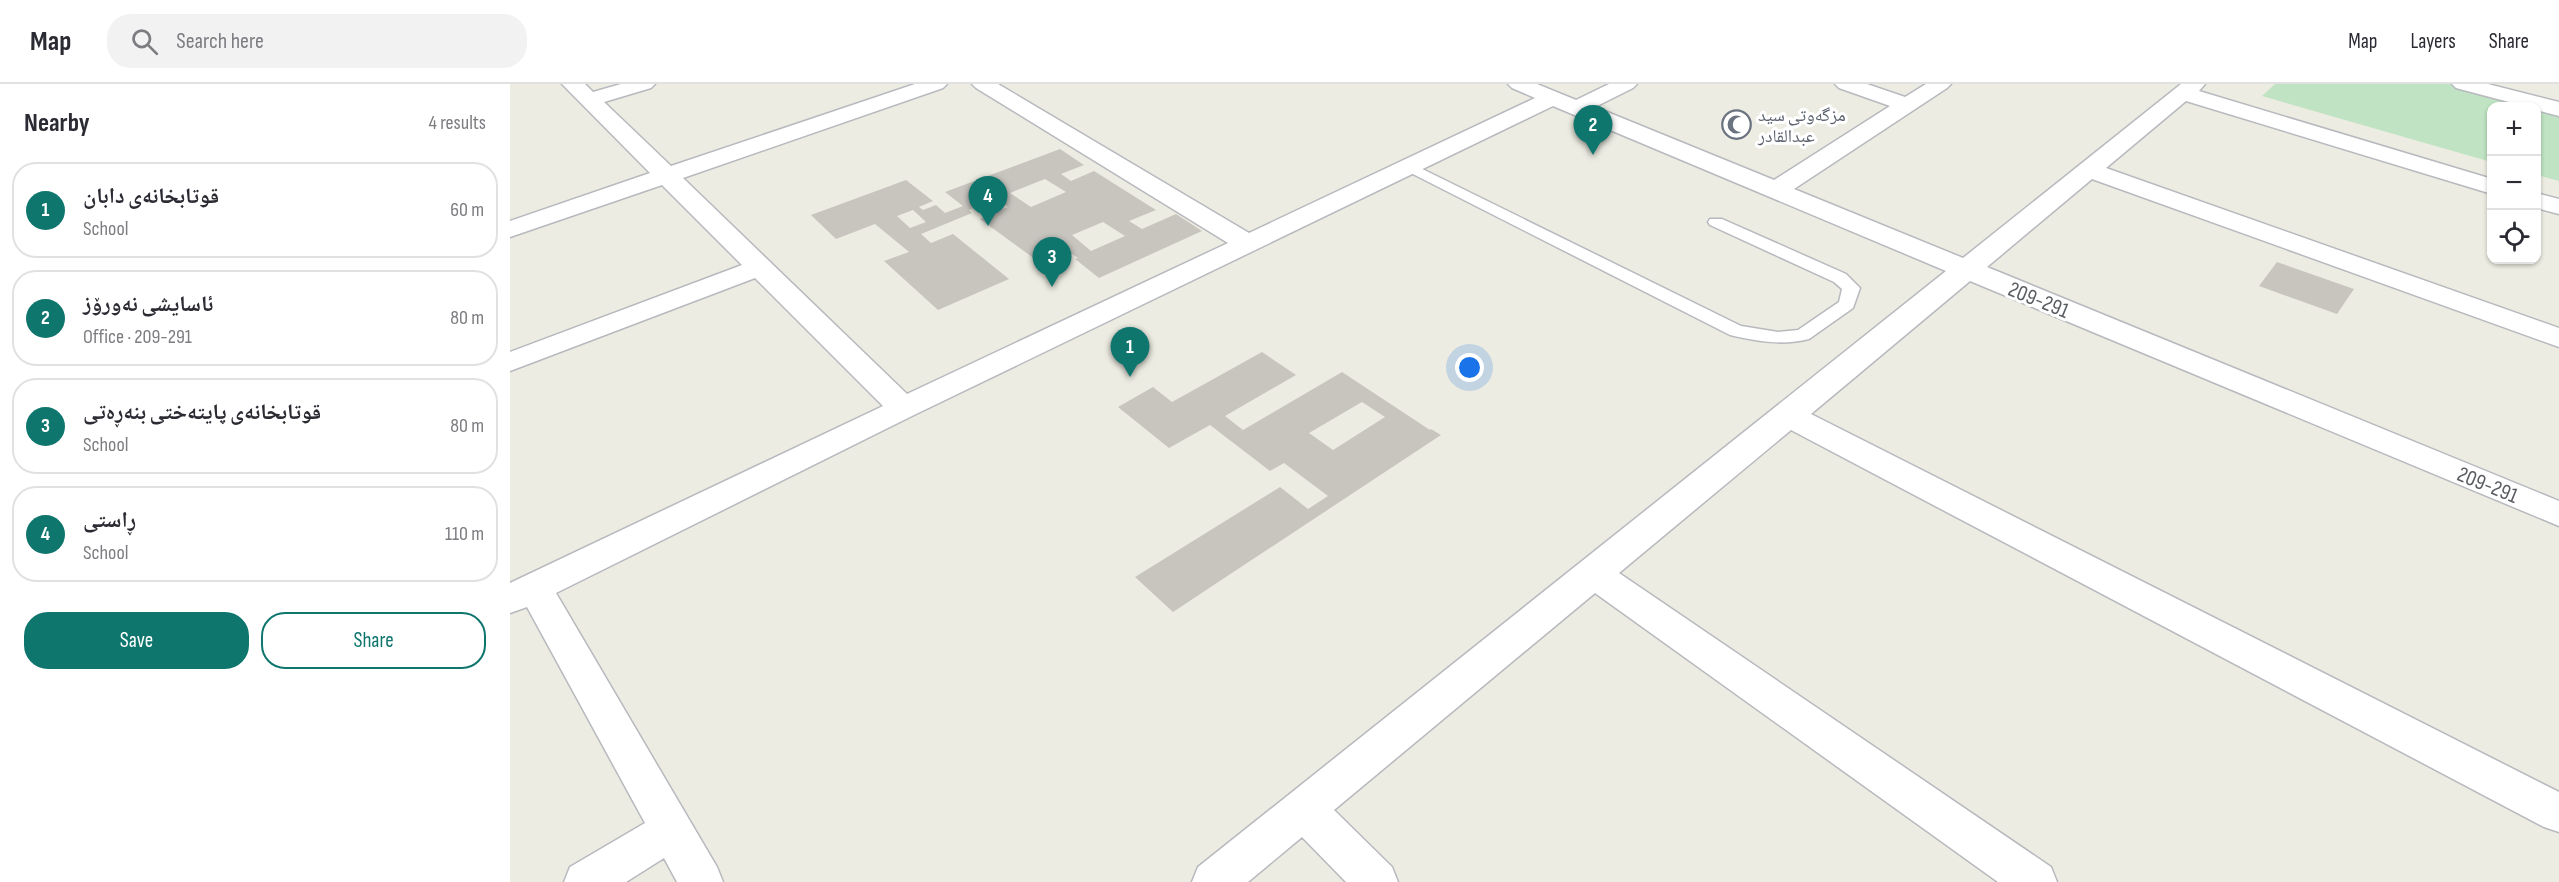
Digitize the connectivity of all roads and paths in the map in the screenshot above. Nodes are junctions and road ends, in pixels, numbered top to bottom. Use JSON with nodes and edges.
{"nodes":[{"id":1,"x":644,"y":84,"type":"edge"},
{"id":2,"x":936,"y":84,"type":"edge"},
{"id":3,"x":983,"y":84,"type":"edge"},
{"id":4,"x":1519,"y":84,"type":"edge"},
{"id":5,"x":1626,"y":84,"type":"edge"},
{"id":6,"x":1846,"y":84,"type":"edge"},
{"id":7,"x":1940,"y":84,"type":"edge"},
{"id":8,"x":2463,"y":84,"type":"edge"},
{"id":9,"x":2189,"y":89,"type":"edge"},
{"id":10,"x":581,"y":92,"type":"edge"},
{"id":11,"x":1565,"y":103,"type":"junction"},
{"id":12,"x":1907,"y":105,"type":"junction"},
{"id":13,"x":2559,"y":110,"type":"edge"},
{"id":14,"x":1408,"y":166,"type":"junction"},
{"id":15,"x":2089,"y":170,"type":"junction"},
{"id":16,"x":667,"y":176,"type":"junction"},
{"id":17,"x":2487,"y":184,"type":"edge"},
{"id":18,"x":1775,"y":190,"type":"junction"},
{"id":19,"x":2541,"y":202,"type":"edge"},
{"id":20,"x":2559,"y":207,"type":"edge"},
{"id":21,"x":1716,"y":222,"type":"dead end"},
{"id":22,"x":510,"y":229,"type":"edge"},
{"id":23,"x":1247,"y":243,"type":"junction"},
{"id":24,"x":760,"y":267,"type":"junction"},
{"id":25,"x":1967,"y":269,"type":"junction"},
{"id":26,"x":2559,"y":338,"type":"edge"},
{"id":27,"x":510,"y":363,"type":"edge"},
{"id":28,"x":903,"y":408,"type":"junction"},
{"id":29,"x":1788,"y":415,"type":"junction"},
{"id":30,"x":2559,"y":514,"type":"edge"},
{"id":31,"x":1593,"y":573,"type":"junction"},
{"id":32,"x":522,"y":593,"type":"edge"},
{"id":33,"x":1304,"y":808,"type":"junction"},
{"id":34,"x":2559,"y":813,"type":"edge"},
{"id":35,"x":672,"y":830,"type":"junction"},
{"id":36,"x":586,"y":882,"type":"edge"},
{"id":37,"x":701,"y":882,"type":"edge"},
{"id":38,"x":1214,"y":882,"type":"edge"},
{"id":39,"x":1376,"y":882,"type":"edge"},
{"id":40,"x":2035,"y":882,"type":"edge"}],
"edges":[{"from":1,"to":10,"type":"street"},
{"from":2,"to":16,"type":"street"},
{"from":3,"to":23,"type":"street"},
{"from":4,"to":11,"type":"street","name":"209-291"},
{"from":5,"to":11,"type":"street"},
{"from":6,"to":12,"type":"street"},
{"from":7,"to":12,"type":"street"},
{"from":8,"to":13,"type":"street"},
{"from":9,"to":15,"type":"street"},
{"from":9,"to":17,"type":"street"},
{"from":10,"to":16,"type":"street"},
{"from":11,"to":14,"type":"street"},
{"from":11,"to":18,"type":"street","name":"209-291"},
{"from":12,"to":18,"type":"street"},
{"from":14,"to":21,"type":"lane"},
{"from":14,"to":23,"type":"street"},
{"from":15,"to":25,"type":"street"},
{"from":15,"to":26,"type":"street"},
{"from":16,"to":22,"type":"street"},
{"from":16,"to":24,"type":"street"},
{"from":18,"to":25,"type":"street","name":"209-291"},
{"from":19,"to":20,"type":"street"},
{"from":23,"to":28,"type":"street"},
{"from":24,"to":27,"type":"street"},
{"from":24,"to":28,"type":"street"},
{"from":25,"to":29,"type":"street"},
{"from":25,"to":30,"type":"street","name":"209-291"},
{"from":28,"to":32,"type":"street"},
{"from":29,"to":31,"type":"street"},
{"from":29,"to":34,"type":"street"},
{"from":31,"to":33,"type":"street"},
{"from":31,"to":40,"type":"street"},
{"from":32,"to":35,"type":"street"},
{"from":33,"to":38,"type":"street"},
{"from":33,"to":39,"type":"street"},
{"from":35,"to":36,"type":"street"},
{"from":35,"to":37,"type":"street"}]}
